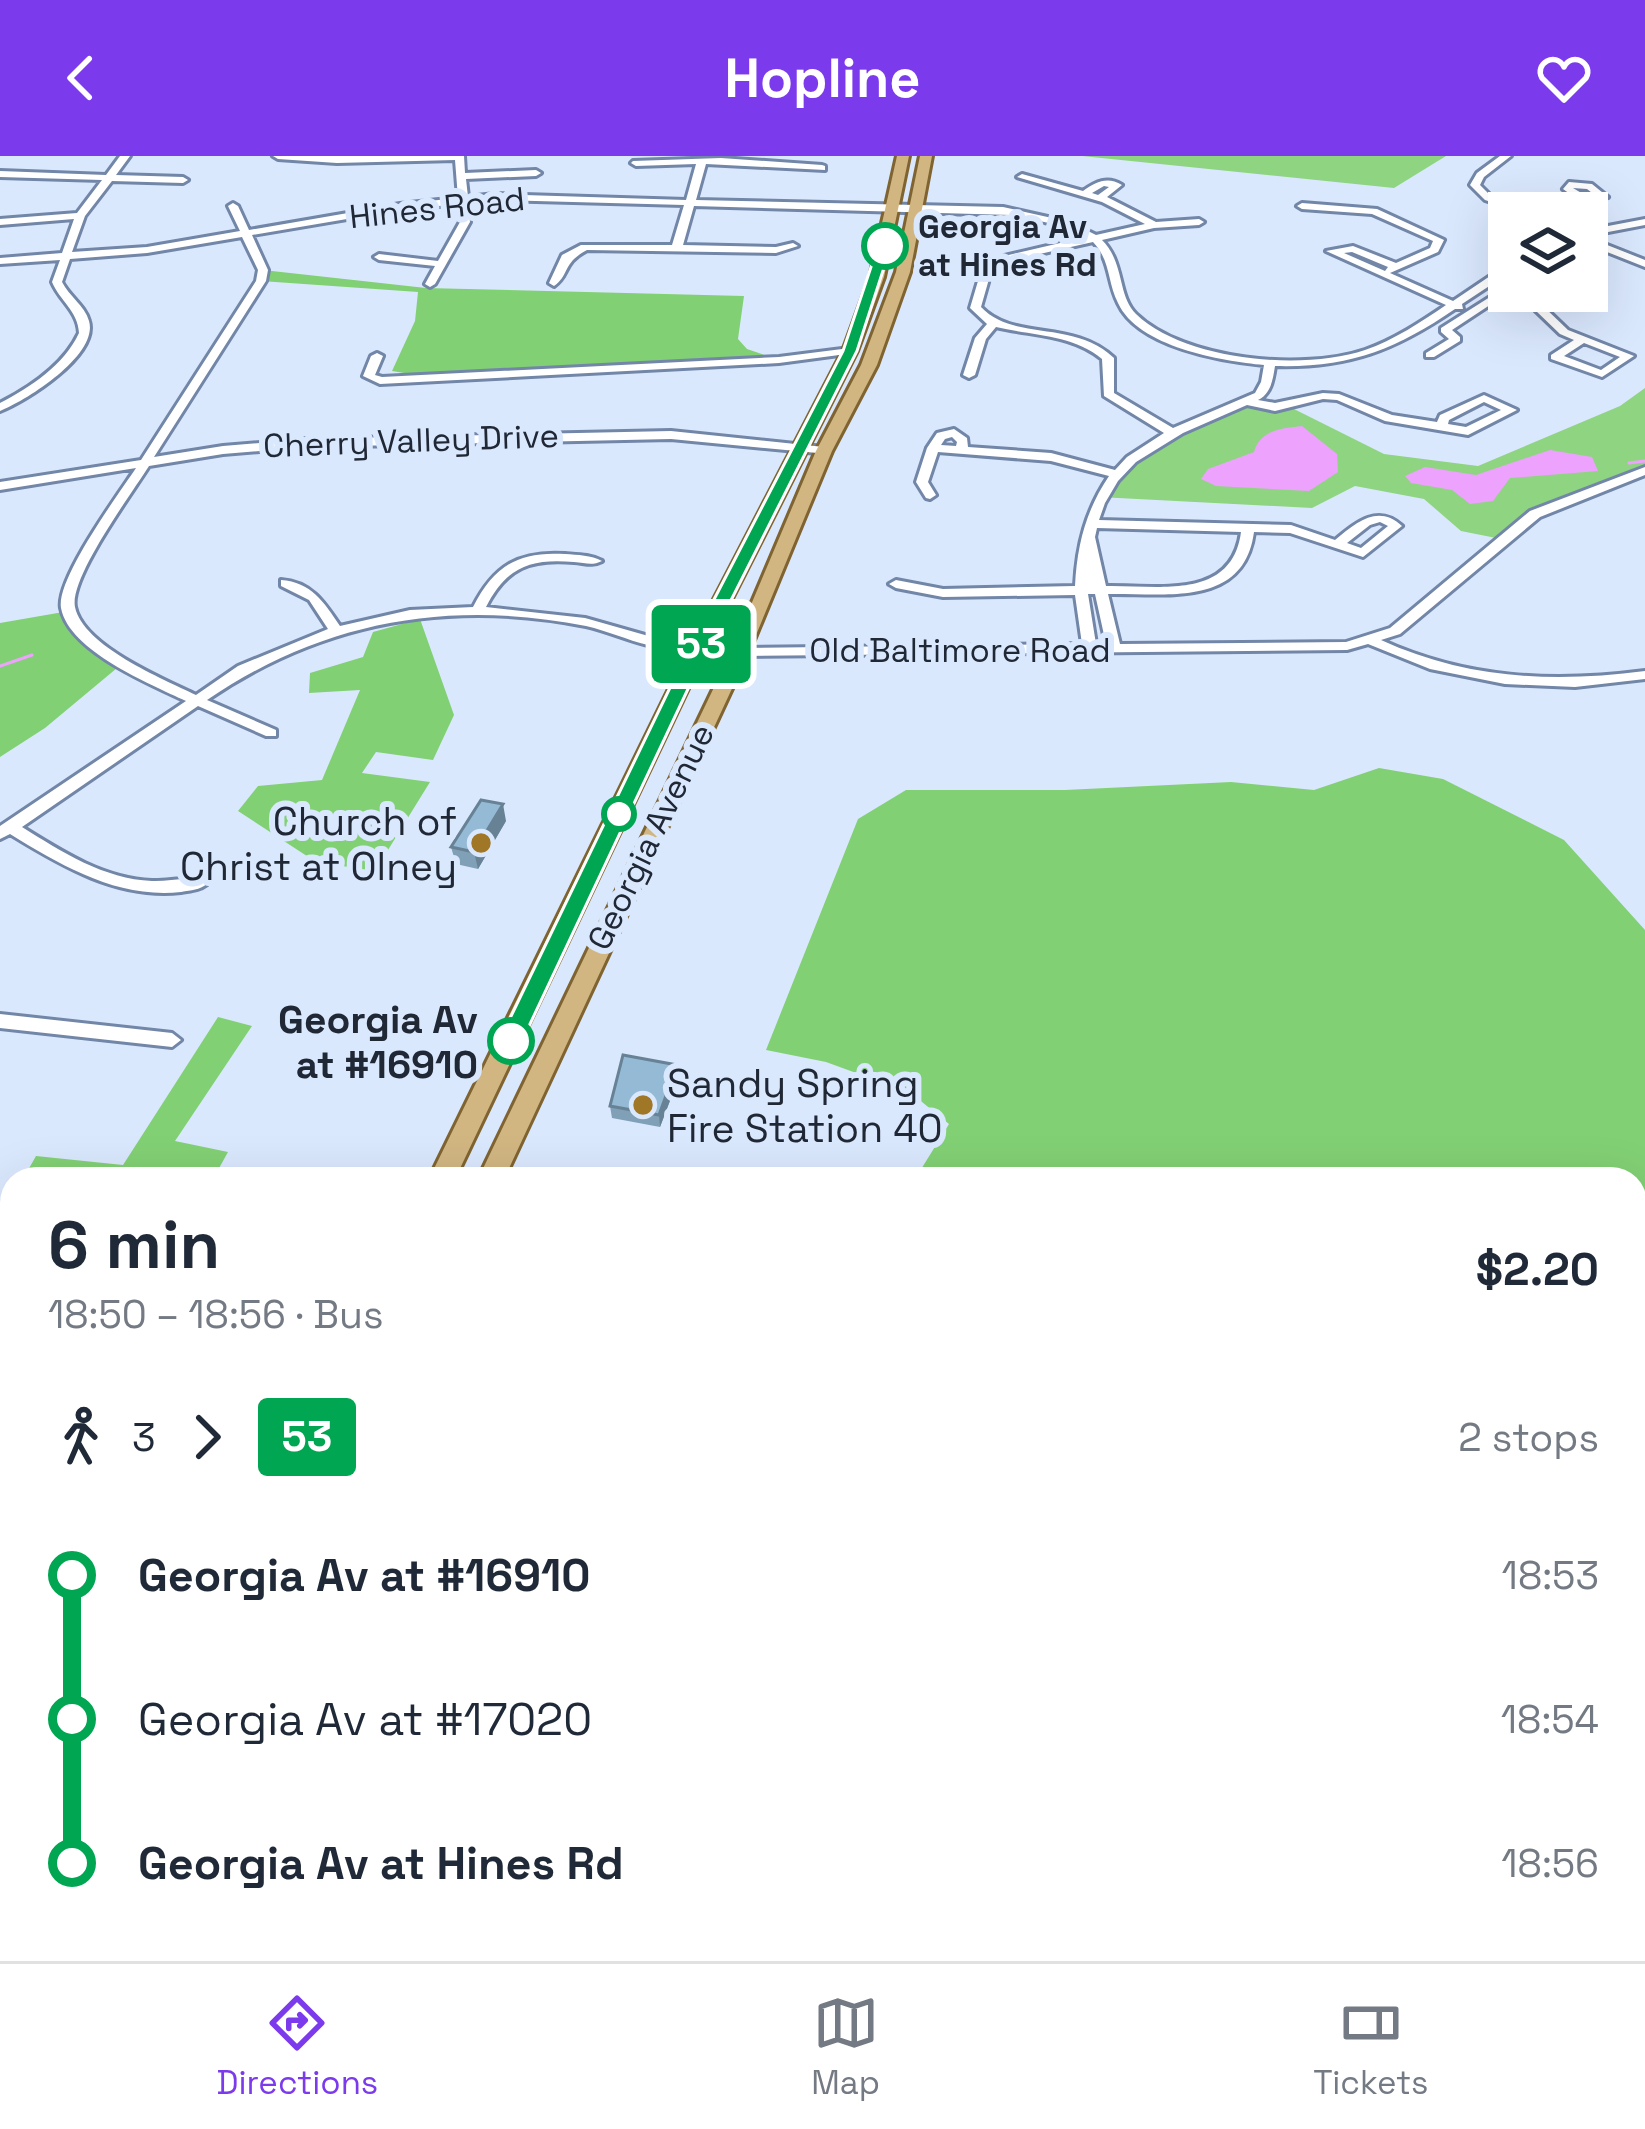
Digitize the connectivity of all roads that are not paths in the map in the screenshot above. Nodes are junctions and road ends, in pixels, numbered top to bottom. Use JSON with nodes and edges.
{"nodes":[{"id":1,"x":125,"y":156,"type":"edge"},
{"id":2,"x":278,"y":156,"type":"edge"},
{"id":3,"x":458,"y":156,"type":"edge"},
{"id":4,"x":903,"y":156,"type":"edge"},
{"id":5,"x":926,"y":156,"type":"edge"},
{"id":6,"x":1506,"y":156,"type":"edge"},
{"id":7,"x":353,"y":158,"type":"edge"},
{"id":8,"x":702,"y":161,"type":"junction"},
{"id":9,"x":636,"y":164,"type":"dead end"},
{"id":10,"x":823,"y":168,"type":"dead end"},
{"id":11,"x":536,"y":172,"type":"dead end"},
{"id":12,"x":0,"y":174,"type":"edge"},
{"id":13,"x":463,"y":176,"type":"junction"},
{"id":14,"x":109,"y":177,"type":"junction"},
{"id":15,"x":1022,"y":178,"type":"dead end"},
{"id":16,"x":183,"y":180,"type":"dead end"},
{"id":17,"x":1084,"y":194,"type":"junction"},
{"id":18,"x":1100,"y":198,"type":"junction"},
{"id":19,"x":1488,"y":198,"type":"edge"},
{"id":20,"x":466,"y":199,"type":"junction"},
{"id":21,"x":691,"y":201,"type":"junction"},
{"id":22,"x":232,"y":206,"type":"dead end"},
{"id":23,"x":1301,"y":206,"type":"dead end"},
{"id":24,"x":889,"y":207,"type":"junction"},
{"id":25,"x":918,"y":208,"type":"junction"},
{"id":26,"x":80,"y":216,"type":"junction"},
{"id":27,"x":0,"y":222,"type":"edge"},
{"id":28,"x":1199,"y":222,"type":"dead end"},
{"id":29,"x":1645,"y":222,"type":"edge"},
{"id":30,"x":1154,"y":225,"type":"junction"},
{"id":31,"x":1608,"y":232,"type":"edge"},
{"id":32,"x":247,"y":234,"type":"junction"},
{"id":33,"x":1092,"y":238,"type":"junction"},
{"id":34,"x":793,"y":246,"type":"dead end"},
{"id":35,"x":677,"y":247,"type":"junction"},
{"id":36,"x":1608,"y":252,"type":"edge"},
{"id":37,"x":67,"y":256,"type":"junction"},
{"id":38,"x":379,"y":257,"type":"dead end"},
{"id":39,"x":0,"y":261,"type":"edge"},
{"id":40,"x":441,"y":264,"type":"junction"},
{"id":41,"x":1645,"y":265,"type":"edge"},
{"id":42,"x":1396,"y":267,"type":"junction"},
{"id":43,"x":1380,"y":275,"type":"junction"},
{"id":44,"x":1488,"y":281,"type":"edge"},
{"id":45,"x":430,"y":284,"type":"dead end"},
{"id":46,"x":554,"y":284,"type":"dead end"},
{"id":47,"x":1451,"y":305,"type":"junction"},
{"id":48,"x":1472,"y":312,"type":"junction"},
{"id":49,"x":994,"y":324,"type":"junction"},
{"id":50,"x":1583,"y":340,"type":"junction"},
{"id":51,"x":850,"y":351,"type":"junction"},
{"id":52,"x":1430,"y":355,"type":"dead end"},
{"id":53,"x":376,"y":356,"type":"dead end"},
{"id":54,"x":1250,"y":359,"type":"junction"},
{"id":55,"x":1270,"y":361,"type":"junction"},
{"id":56,"x":969,"y":375,"type":"dead end"},
{"id":57,"x":1246,"y":401,"type":"junction"},
{"id":58,"x":0,"y":407,"type":"edge"},
{"id":59,"x":1441,"y":427,"type":"junction"},
{"id":60,"x":1172,"y":433,"type":"junction"},
{"id":61,"x":802,"y":448,"type":"junction"},
{"id":62,"x":824,"y":451,"type":"junction"},
{"id":63,"x":147,"y":462,"type":"junction"},
{"id":64,"x":1645,"y":471,"type":"edge"},
{"id":65,"x":1114,"y":473,"type":"junction"},
{"id":66,"x":0,"y":486,"type":"edge"},
{"id":67,"x":930,"y":495,"type":"dead end"},
{"id":68,"x":1248,"y":527,"type":"junction"},
{"id":69,"x":1089,"y":530,"type":"junction"},
{"id":70,"x":1338,"y":544,"type":"dead end"},
{"id":71,"x":595,"y":561,"type":"dead end"},
{"id":72,"x":286,"y":583,"type":"dead end"},
{"id":73,"x":896,"y":584,"type":"dead end"},
{"id":74,"x":1078,"y":591,"type":"junction"},
{"id":75,"x":1101,"y":591,"type":"junction"},
{"id":76,"x":479,"y":608,"type":"junction"},
{"id":77,"x":334,"y":629,"type":"junction"},
{"id":78,"x":1370,"y":640,"type":"junction"},
{"id":79,"x":699,"y":649,"type":"junction"},
{"id":80,"x":1090,"y":650,"type":"junction"},
{"id":81,"x":1114,"y":650,"type":"junction"},
{"id":82,"x":740,"y":652,"type":"junction"},
{"id":83,"x":1645,"y":675,"type":"edge"},
{"id":84,"x":197,"y":699,"type":"junction"},
{"id":85,"x":271,"y":733,"type":"dead end"},
{"id":86,"x":5,"y":830,"type":"edge"},
{"id":87,"x":199,"y":884,"type":"dead end"},
{"id":88,"x":0,"y":1021,"type":"edge"},
{"id":89,"x":172,"y":1040,"type":"dead end"},
{"id":90,"x":448,"y":1167,"type":"edge"},
{"id":91,"x":497,"y":1167,"type":"edge"}],
"edges":[{"from":1,"to":14,"type":"street"},
{"from":2,"to":7,"type":"street"},
{"from":3,"to":7,"type":"street"},
{"from":3,"to":13,"type":"street"},
{"from":4,"to":24,"type":"main road","name":"Georgia Avenue"},
{"from":5,"to":25,"type":"main road","name":"Georgia Avenue"},
{"from":6,"to":19,"type":"street"},
{"from":8,"to":9,"type":"street"},
{"from":8,"to":10,"type":"street"},
{"from":8,"to":21,"type":"street"},
{"from":11,"to":13,"type":"street"},
{"from":12,"to":14,"type":"street"},
{"from":13,"to":20,"type":"street"},
{"from":14,"to":16,"type":"street"},
{"from":14,"to":26,"type":"street"},
{"from":15,"to":17,"type":"street"},
{"from":17,"to":18,"type":"street"},
{"from":17,"to":18,"type":"street"},
{"from":18,"to":30,"type":"street"},
{"from":20,"to":21,"type":"street","name":"Hines Road"},
{"from":20,"to":32,"type":"street","name":"Hines Road"},
{"from":20,"to":40,"type":"street"},
{"from":21,"to":24,"type":"street","name":"Hines Road"},
{"from":21,"to":35,"type":"street"},
{"from":22,"to":32,"type":"street"},
{"from":23,"to":42,"type":"street"},
{"from":24,"to":25,"type":"street","name":"Hines Road"},
{"from":24,"to":51,"type":"main road","name":"Georgia Avenue"},
{"from":25,"to":33,"type":"street","name":"Hines Road"},
{"from":25,"to":62,"type":"main road","name":"Georgia Avenue"},
{"from":26,"to":27,"type":"street"},
{"from":26,"to":37,"type":"street"},
{"from":28,"to":30,"type":"street"},
{"from":29,"to":31,"type":"street"},
{"from":30,"to":33,"type":"street"},
{"from":32,"to":37,"type":"street","name":"Hines Road"},
{"from":32,"to":63,"type":"street"},
{"from":33,"to":49,"type":"street"},
{"from":33,"to":54,"type":"street"},
{"from":34,"to":35,"type":"street"},
{"from":35,"to":46,"type":"street"},
{"from":36,"to":41,"type":"street"},
{"from":37,"to":39,"type":"street","name":"Hines Road"},
{"from":37,"to":58,"type":"street"},
{"from":38,"to":40,"type":"street"},
{"from":40,"to":45,"type":"street"},
{"from":42,"to":43,"type":"street"},
{"from":42,"to":43,"type":"street"},
{"from":43,"to":47,"type":"street"},
{"from":44,"to":47,"type":"street"},
{"from":47,"to":48,"type":"street"},
{"from":47,"to":55,"type":"street"},
{"from":48,"to":50,"type":"street"},
{"from":48,"to":52,"type":"street"},
{"from":49,"to":56,"type":"street"},
{"from":49,"to":60,"type":"street"},
{"from":50,"to":50,"type":"street"},
{"from":51,"to":53,"type":"street"},
{"from":51,"to":61,"type":"main road","name":"Georgia Avenue"},
{"from":54,"to":55,"type":"street"},
{"from":54,"to":57,"type":"street"},
{"from":55,"to":57,"type":"street"},
{"from":57,"to":59,"type":"street"},
{"from":57,"to":60,"type":"street"},
{"from":59,"to":59,"type":"street"},
{"from":60,"to":65,"type":"street"},
{"from":61,"to":62,"type":"street","name":"Cherry Valley Drive"},
{"from":61,"to":63,"type":"street","name":"Cherry Valley Drive"},
{"from":61,"to":79,"type":"main road","name":"Georgia Avenue"},
{"from":62,"to":82,"type":"main road","name":"Georgia Avenue"},
{"from":63,"to":66,"type":"street","name":"Cherry Valley Drive"},
{"from":63,"to":84,"type":"street"},
{"from":64,"to":78,"type":"street","name":"Old Baltimore Road"},
{"from":65,"to":67,"type":"street"},
{"from":65,"to":69,"type":"street"},
{"from":68,"to":69,"type":"street"},
{"from":68,"to":70,"type":"street"},
{"from":68,"to":75,"type":"street"},
{"from":69,"to":74,"type":"street"},
{"from":69,"to":75,"type":"street"},
{"from":71,"to":76,"type":"street"},
{"from":72,"to":77,"type":"street"},
{"from":73,"to":74,"type":"street"},
{"from":74,"to":75,"type":"street"},
{"from":74,"to":80,"type":"street"},
{"from":75,"to":81,"type":"street"},
{"from":76,"to":77,"type":"street","name":"Old Baltimore Road"},
{"from":76,"to":79,"type":"street","name":"Old Baltimore Road"},
{"from":77,"to":84,"type":"street","name":"Old Baltimore Road"},
{"from":78,"to":81,"type":"street","name":"Old Baltimore Road"},
{"from":78,"to":83,"type":"street"},
{"from":79,"to":82,"type":"street","name":"Old Baltimore Road"},
{"from":79,"to":90,"type":"main road","name":"Georgia Avenue"},
{"from":80,"to":81,"type":"street","name":"Old Baltimore Road"},
{"from":80,"to":82,"type":"street","name":"Old Baltimore Road"},
{"from":82,"to":91,"type":"main road","name":"Georgia Avenue"},
{"from":84,"to":85,"type":"street"},
{"from":84,"to":86,"type":"street","name":"Old Baltimore Road"},
{"from":86,"to":87,"type":"street"},
{"from":88,"to":89,"type":"street"}]}
